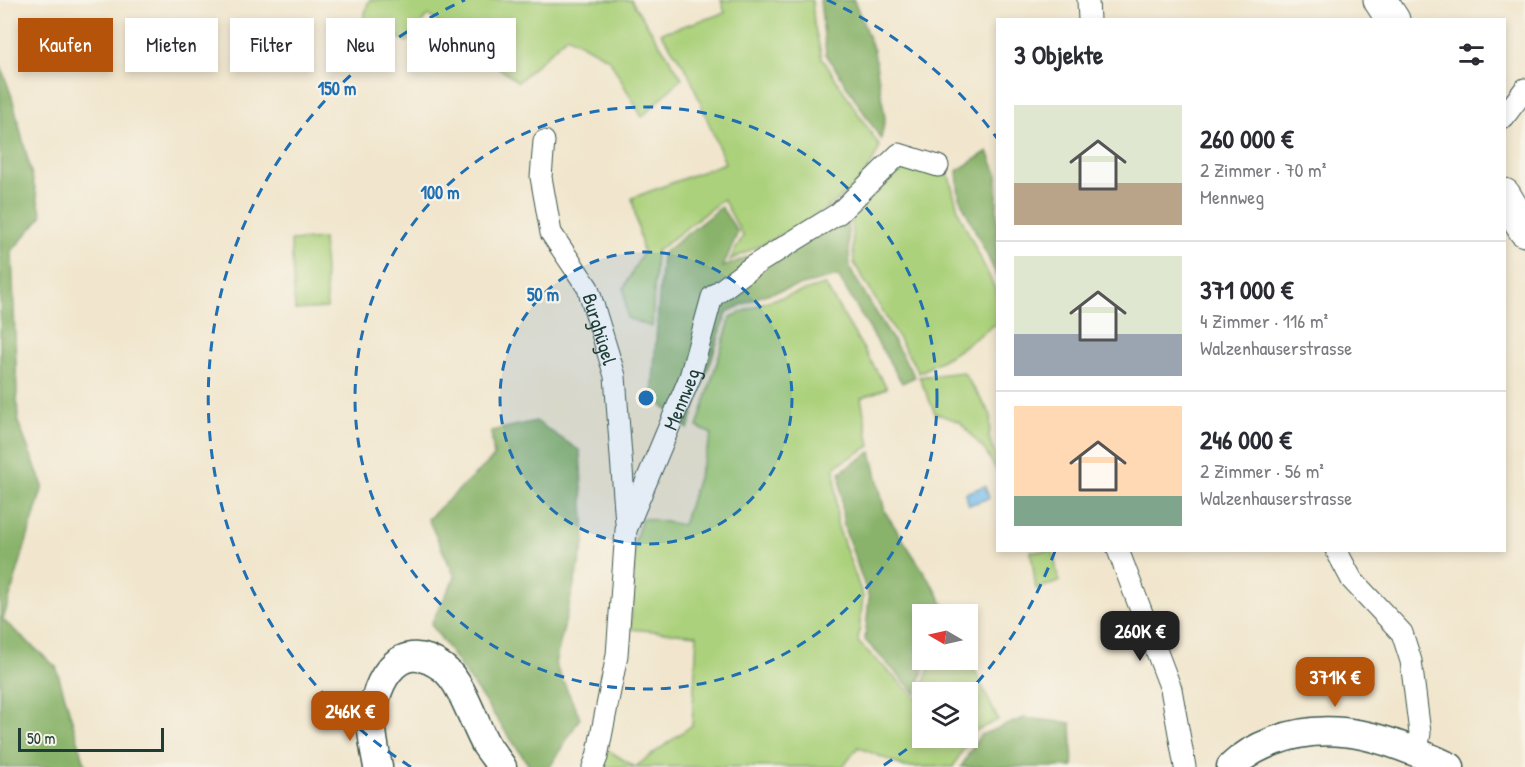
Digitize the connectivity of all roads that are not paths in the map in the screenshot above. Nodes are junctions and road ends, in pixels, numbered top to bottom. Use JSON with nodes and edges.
{"nodes":[{"id":1,"x":1088,"y":0,"type":"edge"},
{"id":2,"x":1380,"y":0,"type":"edge"},
{"id":3,"x":1089,"y":18,"type":"edge"},
{"id":4,"x":1391,"y":18,"type":"edge"},
{"id":5,"x":1525,"y":89,"type":"edge"},
{"id":6,"x":1506,"y":114,"type":"edge"},
{"id":7,"x":544,"y":141,"type":"dead end"},
{"id":8,"x":938,"y":166,"type":"dead end"},
{"id":9,"x":1506,"y":198,"type":"edge"},
{"id":10,"x":1525,"y":230,"type":"edge"},
{"id":11,"x":626,"y":530,"type":"junction"},
{"id":12,"x":1119,"y":552,"type":"edge"},
{"id":13,"x":1336,"y":552,"type":"edge"},
{"id":14,"x":1417,"y":752,"type":"junction"},
{"id":15,"x":378,"y":767,"type":"edge"},
{"id":16,"x":502,"y":767,"type":"edge"},
{"id":17,"x":593,"y":767,"type":"edge"},
{"id":18,"x":1185,"y":767,"type":"edge"},
{"id":19,"x":1231,"y":767,"type":"edge"},
{"id":20,"x":1450,"y":767,"type":"edge"}],
"edges":[{"from":1,"to":3,"type":"street"},
{"from":2,"to":4,"type":"main road"},
{"from":5,"to":6,"type":"street"},
{"from":7,"to":11,"type":"street","name":"Burghügel"},
{"from":8,"to":11,"type":"street","name":"Mennweg"},
{"from":9,"to":10,"type":"main road"},
{"from":11,"to":17,"type":"street","name":"Mennweg"},
{"from":12,"to":18,"type":"street"},
{"from":13,"to":14,"type":"street"},
{"from":14,"to":19,"type":"street"},
{"from":14,"to":20,"type":"street"},
{"from":15,"to":16,"type":"street"}]}
